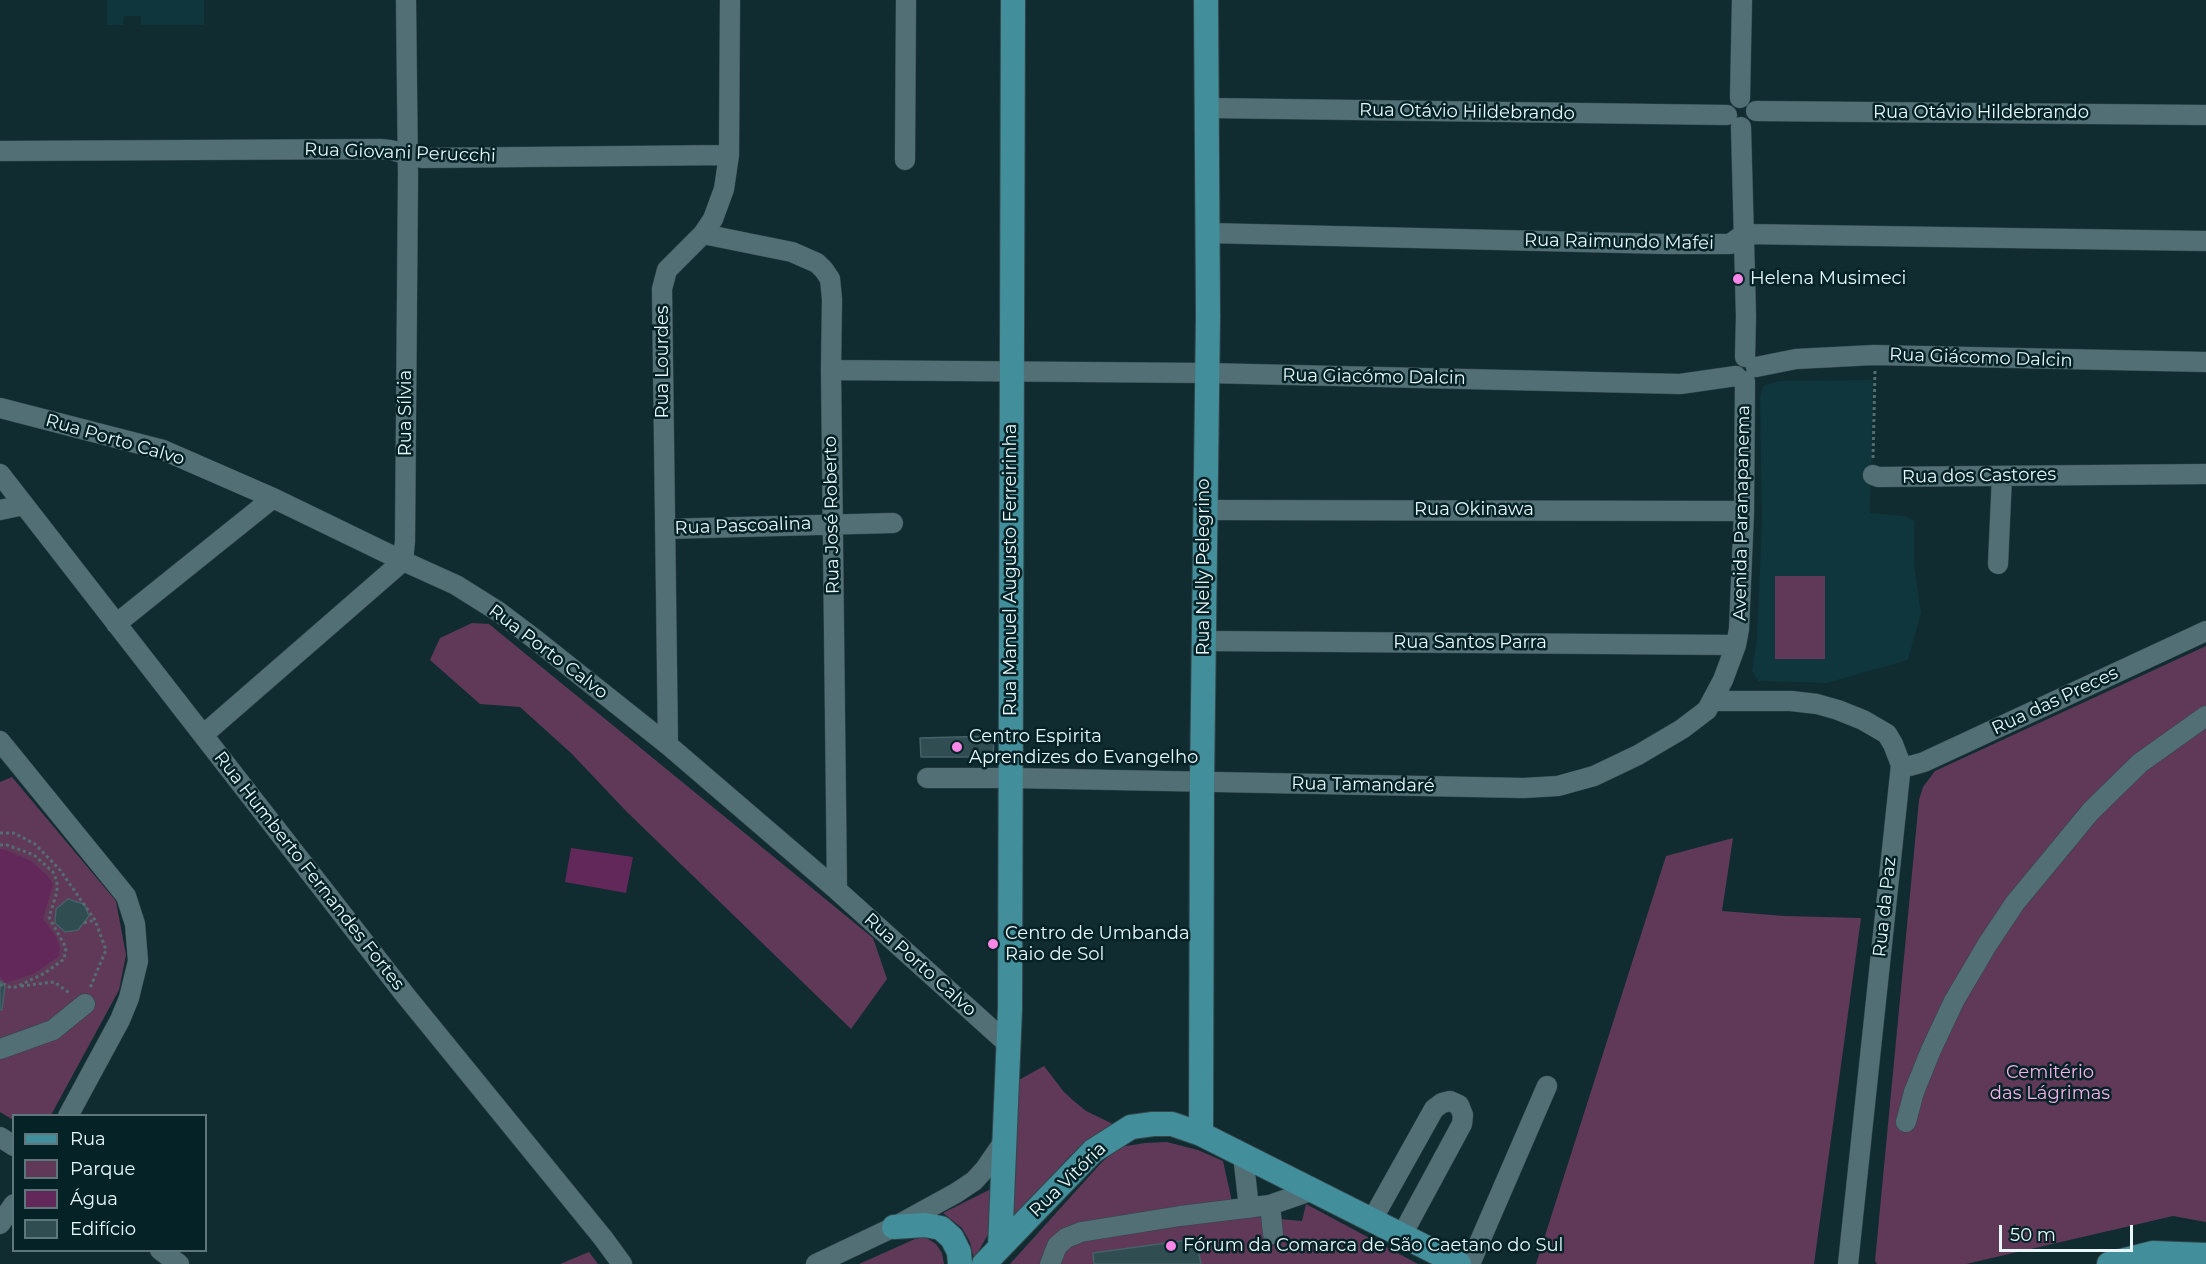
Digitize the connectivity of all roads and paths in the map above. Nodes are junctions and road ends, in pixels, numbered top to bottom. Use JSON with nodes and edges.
{"nodes":[{"id":1,"x":406,"y":0,"type":"edge"},
{"id":2,"x":730,"y":0,"type":"edge"},
{"id":3,"x":906,"y":0,"type":"edge"},
{"id":4,"x":1013,"y":0,"type":"edge"},
{"id":5,"x":1206,"y":0,"type":"edge"},
{"id":6,"x":1742,"y":0,"type":"edge"},
{"id":7,"x":1740,"y":98,"type":"junction"},
{"id":8,"x":1208,"y":108,"type":"junction"},
{"id":9,"x":1756,"y":111,"type":"junction"},
{"id":10,"x":2206,"y":115,"type":"edge"},
{"id":11,"x":1734,"y":121,"type":"junction"},
{"id":12,"x":0,"y":151,"type":"edge"},
{"id":13,"x":408,"y":154,"type":"junction"},
{"id":14,"x":729,"y":155,"type":"junction"},
{"id":15,"x":905,"y":160,"type":"dead end"},
{"id":16,"x":1208,"y":233,"type":"junction"},
{"id":17,"x":704,"y":234,"type":"junction"},
{"id":18,"x":1744,"y":234,"type":"junction"},
{"id":19,"x":2206,"y":241,"type":"edge"},
{"id":20,"x":1874,"y":355,"type":"junction"},
{"id":21,"x":2206,"y":362,"type":"edge"},
{"id":22,"x":831,"y":370,"type":"junction"},
{"id":23,"x":1746,"y":370,"type":"junction"},
{"id":24,"x":1012,"y":372,"type":"junction"},
{"id":25,"x":1206,"y":373,"type":"junction"},
{"id":26,"x":0,"y":408,"type":"edge"},
{"id":27,"x":0,"y":474,"type":"edge"},
{"id":28,"x":2206,"y":474,"type":"edge"},
{"id":29,"x":1873,"y":475,"type":"joint"},
{"id":30,"x":2002,"y":476,"type":"junction"},
{"id":31,"x":273,"y":498,"type":"junction"},
{"id":32,"x":24,"y":505,"type":"junction"},
{"id":33,"x":0,"y":510,"type":"edge"},
{"id":34,"x":1204,"y":510,"type":"junction"},
{"id":35,"x":1744,"y":511,"type":"junction"},
{"id":36,"x":893,"y":523,"type":"dead end"},
{"id":37,"x":832,"y":524,"type":"junction"},
{"id":38,"x":665,"y":529,"type":"junction"},
{"id":39,"x":403,"y":561,"type":"junction"},
{"id":40,"x":1998,"y":564,"type":"dead end"},
{"id":41,"x":116,"y":624,"type":"junction"},
{"id":42,"x":2206,"y":631,"type":"edge"},
{"id":43,"x":1204,"y":641,"type":"junction"},
{"id":44,"x":1736,"y":645,"type":"junction"},
{"id":45,"x":1712,"y":701,"type":"junction"},
{"id":46,"x":2206,"y":716,"type":"edge"},
{"id":47,"x":203,"y":735,"type":"junction"},
{"id":48,"x":668,"y":746,"type":"junction"},
{"id":49,"x":2,"y":748,"type":"edge"},
{"id":50,"x":1901,"y":765,"type":"junction"},
{"id":51,"x":927,"y":778,"type":"dead end"},
{"id":52,"x":1011,"y":778,"type":"junction"},
{"id":53,"x":1202,"y":782,"type":"junction"},
{"id":54,"x":0,"y":833,"type":"edge"},
{"id":55,"x":0,"y":845,"type":"edge"},
{"id":56,"x":837,"y":890,"type":"junction"},
{"id":57,"x":95,"y":920,"type":"junction"},
{"id":58,"x":84,"y":923,"type":"dead end"},
{"id":59,"x":2,"y":985,"type":"edge"},
{"id":60,"x":16,"y":987,"type":"junction"},
{"id":61,"x":85,"y":1004,"type":"junction"},
{"id":62,"x":1008,"y":1044,"type":"junction"},
{"id":63,"x":0,"y":1049,"type":"edge"},
{"id":64,"x":1547,"y":1086,"type":"dead end"},
{"id":65,"x":69,"y":1114,"type":"edge"},
{"id":66,"x":1906,"y":1122,"type":"dead end"},
{"id":67,"x":1201,"y":1134,"type":"junction"},
{"id":68,"x":1005,"y":1140,"type":"junction"},
{"id":69,"x":1243,"y":1155,"type":"junction"},
{"id":70,"x":1313,"y":1190,"type":"junction"},
{"id":71,"x":1270,"y":1205,"type":"junction"},
{"id":72,"x":12,"y":1207,"type":"edge"},
{"id":73,"x":1249,"y":1208,"type":"junction"},
{"id":74,"x":1372,"y":1220,"type":"junction"},
{"id":75,"x":0,"y":1224,"type":"edge"},
{"id":76,"x":894,"y":1227,"type":"junction"},
{"id":77,"x":1273,"y":1234,"type":"dead end"},
{"id":78,"x":1402,"y":1235,"type":"junction"},
{"id":79,"x":161,"y":1252,"type":"edge"},
{"id":80,"x":2206,"y":1255,"type":"edge"},
{"id":81,"x":992,"y":1256,"type":"edge"},
{"id":82,"x":179,"y":1264,"type":"edge"},
{"id":83,"x":621,"y":1264,"type":"edge"},
{"id":84,"x":816,"y":1264,"type":"edge"},
{"id":85,"x":960,"y":1264,"type":"edge"},
{"id":86,"x":1050,"y":1264,"type":"edge"},
{"id":87,"x":1459,"y":1264,"type":"edge"},
{"id":88,"x":1470,"y":1264,"type":"edge"},
{"id":89,"x":1848,"y":1264,"type":"edge"},
{"id":90,"x":2109,"y":1264,"type":"edge"}],
"edges":[{"from":1,"to":13,"type":"street","name":"Rua Sílvia"},
{"from":2,"to":14,"type":"street","name":"Rua Lourdes"},
{"from":3,"to":15,"type":"street"},
{"from":4,"to":24,"type":"main road","name":"Rua Manuel Augusto Ferreirinha"},
{"from":5,"to":8,"type":"main road","name":"Rua Nelly Pelegrino"},
{"from":6,"to":7,"type":"street"},
{"from":7,"to":9,"type":"street"},
{"from":7,"to":11,"type":"street"},
{"from":8,"to":11,"type":"street","name":"Rua Otávio Hildebrando"},
{"from":8,"to":16,"type":"main road","name":"Rua Nelly Pelegrino"},
{"from":9,"to":10,"type":"street","name":"Rua Otávio Hildebrando"},
{"from":9,"to":11,"type":"street"},
{"from":11,"to":18,"type":"street","name":"Avenida Paranapanema"},
{"from":12,"to":13,"type":"street","name":"Rua Giovani Perucchi"},
{"from":13,"to":14,"type":"street","name":"Rua Giovani Perucchi"},
{"from":13,"to":39,"type":"street","name":"Rua Sílvia"},
{"from":14,"to":17,"type":"street","name":"Rua Lourdes"},
{"from":16,"to":18,"type":"street","name":"Rua Raimundo Mafei"},
{"from":16,"to":25,"type":"main road","name":"Rua Nelly Pelegrino"},
{"from":17,"to":22,"type":"street","name":"Rua José Roberto"},
{"from":17,"to":38,"type":"street","name":"Rua Lourdes"},
{"from":18,"to":19,"type":"street","name":"Rua Raimundo Mafei"},
{"from":18,"to":23,"type":"street","name":"Avenida Paranapanema"},
{"from":20,"to":21,"type":"street","name":"Rua Giácomo Dalcin"},
{"from":20,"to":23,"type":"street","name":"Rua Giácomo Dalcin"},
{"from":20,"to":29,"type":"path"},
{"from":22,"to":24,"type":"street"},
{"from":22,"to":37,"type":"street","name":"Rua José Roberto"},
{"from":23,"to":25,"type":"street","name":"Rua Giacómo Dalcin"},
{"from":23,"to":35,"type":"street","name":"Avenida Paranapanema"},
{"from":24,"to":25,"type":"street","name":"Rua Giacómo Dalcin"},
{"from":24,"to":52,"type":"main road","name":"Rua Manuel Augusto Ferreirinha"},
{"from":25,"to":34,"type":"main road","name":"Rua Nelly Pelegrino"},
{"from":26,"to":31,"type":"street","name":"Rua Porto Calvo"},
{"from":27,"to":32,"type":"street","name":"Rua Humberto Fernandes Fortes"},
{"from":28,"to":30,"type":"street","name":"Rua dos Castores"},
{"from":29,"to":30,"type":"street","name":"Rua dos Castores"},
{"from":30,"to":40,"type":"street"},
{"from":31,"to":39,"type":"street","name":"Rua Porto Calvo"},
{"from":31,"to":41,"type":"street"},
{"from":32,"to":33,"type":"street"},
{"from":32,"to":41,"type":"street","name":"Rua Humberto Fernandes Fortes"},
{"from":34,"to":35,"type":"street","name":"Rua Okinawa"},
{"from":34,"to":43,"type":"main road","name":"Rua Nelly Pelegrino"},
{"from":35,"to":44,"type":"street","name":"Avenida Paranapanema"},
{"from":36,"to":37,"type":"street","name":"Rua Pascoalina"},
{"from":37,"to":38,"type":"street","name":"Rua Pascoalina"},
{"from":37,"to":56,"type":"street","name":"Rua José Roberto"},
{"from":38,"to":48,"type":"street","name":"Rua Lourdes"},
{"from":39,"to":47,"type":"street"},
{"from":39,"to":48,"type":"street","name":"Rua Porto Calvo"},
{"from":41,"to":47,"type":"street","name":"Rua Humberto Fernandes Fortes"},
{"from":42,"to":50,"type":"street","name":"Rua das Preces"},
{"from":43,"to":44,"type":"street","name":"Rua Santos Parra"},
{"from":43,"to":53,"type":"main road","name":"Rua Nelly Pelegrino"},
{"from":44,"to":45,"type":"street","name":"Rua Tamandaré"},
{"from":45,"to":50,"type":"street","name":"Rua da Paz"},
{"from":45,"to":53,"type":"street","name":"Rua Tamandaré"},
{"from":46,"to":66,"type":"street"},
{"from":47,"to":83,"type":"street","name":"Rua Humberto Fernandes Fortes"},
{"from":48,"to":56,"type":"street","name":"Rua Porto Calvo"},
{"from":49,"to":65,"type":"street"},
{"from":50,"to":89,"type":"street","name":"Rua da Paz"},
{"from":51,"to":52,"type":"street","name":"Rua Tamandaré"},
{"from":52,"to":53,"type":"street","name":"Rua Tamandaré"},
{"from":52,"to":62,"type":"main road","name":"Rua Manuel Augusto Ferreirinha"},
{"from":53,"to":67,"type":"main road","name":"Rua Nelly Pelegrino"},
{"from":54,"to":57,"type":"path"},
{"from":55,"to":60,"type":"path"},
{"from":56,"to":62,"type":"street","name":"Rua Porto Calvo"},
{"from":57,"to":58,"type":"path"},
{"from":57,"to":61,"type":"path"},
{"from":59,"to":60,"type":"path"},
{"from":60,"to":61,"type":"path"},
{"from":61,"to":63,"type":"street"},
{"from":62,"to":68,"type":"main road","name":"Rua Manuel Augusto Ferreirinha"},
{"from":64,"to":88,"type":"street"},
{"from":67,"to":69,"type":"main road","name":"Rua Vitória"},
{"from":67,"to":81,"type":"main road","name":"Rua Vitória"},
{"from":68,"to":76,"type":"street"},
{"from":68,"to":81,"type":"main road","name":"Rua Manuel Augusto Ferreirinha"},
{"from":69,"to":70,"type":"main road","name":"Rua Vitória"},
{"from":69,"to":73,"type":"street"},
{"from":70,"to":71,"type":"street"},
{"from":70,"to":74,"type":"main road","name":"Rua Vitória"},
{"from":71,"to":73,"type":"street"},
{"from":71,"to":77,"type":"street"},
{"from":72,"to":75,"type":"street"},
{"from":73,"to":86,"type":"street"},
{"from":74,"to":78,"type":"main road","name":"Rua Vitória"},
{"from":74,"to":78,"type":"street"},
{"from":76,"to":84,"type":"street"},
{"from":76,"to":85,"type":"main road"},
{"from":78,"to":87,"type":"main road","name":"Rua Vitória"},
{"from":79,"to":82,"type":"street"},
{"from":80,"to":90,"type":"main road"}]}
